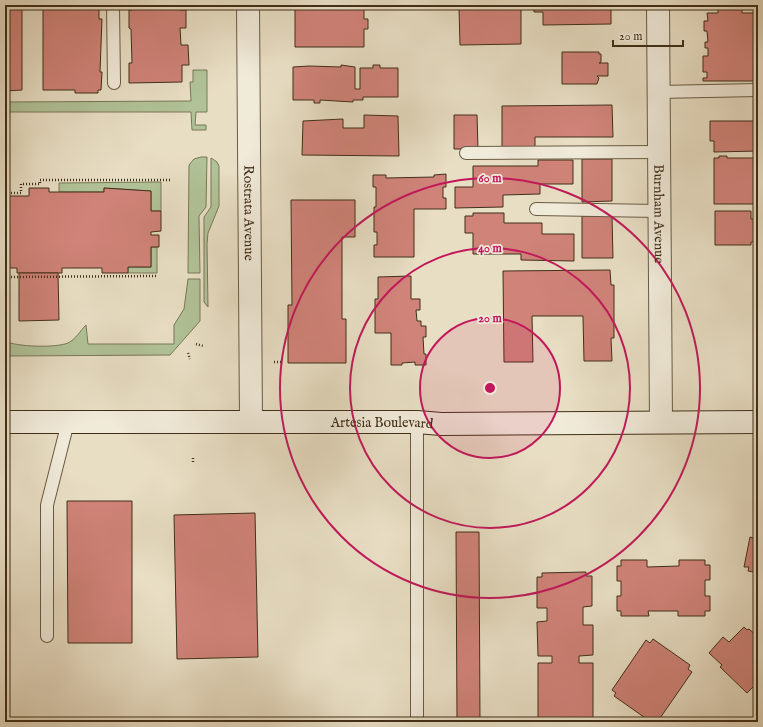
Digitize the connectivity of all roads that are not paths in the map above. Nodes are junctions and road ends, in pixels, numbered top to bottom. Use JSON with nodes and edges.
{"nodes":[{"id":1,"x":114,"y":5,"type":"edge"},
{"id":2,"x":248,"y":5,"type":"edge"},
{"id":3,"x":658,"y":5,"type":"edge"},
{"id":4,"x":114,"y":83,"type":"dead end"},
{"id":5,"x":758,"y":90,"type":"edge"},
{"id":6,"x":658,"y":92,"type":"junction"},
{"id":7,"x":658,"y":152,"type":"junction"},
{"id":8,"x":466,"y":153,"type":"dead end"},
{"id":9,"x":536,"y":209,"type":"dead end"},
{"id":10,"x":658,"y":211,"type":"junction"},
{"id":11,"x":5,"y":422,"type":"edge"},
{"id":12,"x":68,"y":422,"type":"junction"},
{"id":13,"x":251,"y":422,"type":"junction"},
{"id":14,"x":417,"y":422,"type":"junction"},
{"id":15,"x":661,"y":422,"type":"junction"},
{"id":16,"x":758,"y":422,"type":"edge"},
{"id":17,"x":47,"y":636,"type":"dead end"},
{"id":18,"x":417,"y":722,"type":"edge"}],
"edges":[{"from":1,"to":4,"type":"lane"},
{"from":2,"to":13,"type":"street","name":"Rostrata Avenue"},
{"from":3,"to":6,"type":"street","name":"Burnham Avenue"},
{"from":5,"to":6,"type":"lane"},
{"from":6,"to":7,"type":"street","name":"Burnham Avenue"},
{"from":7,"to":8,"type":"lane"},
{"from":7,"to":10,"type":"street","name":"Burnham Avenue"},
{"from":9,"to":10,"type":"lane"},
{"from":10,"to":15,"type":"street","name":"Burnham Avenue"},
{"from":11,"to":12,"type":"street","name":"Artesia Boulevard"},
{"from":12,"to":13,"type":"street","name":"Artesia Boulevard"},
{"from":12,"to":17,"type":"lane"},
{"from":13,"to":14,"type":"street","name":"Artesia Boulevard"},
{"from":14,"to":15,"type":"street","name":"Artesia Boulevard"},
{"from":14,"to":18,"type":"lane"},
{"from":15,"to":16,"type":"street","name":"Artesia Boulevard"}]}
